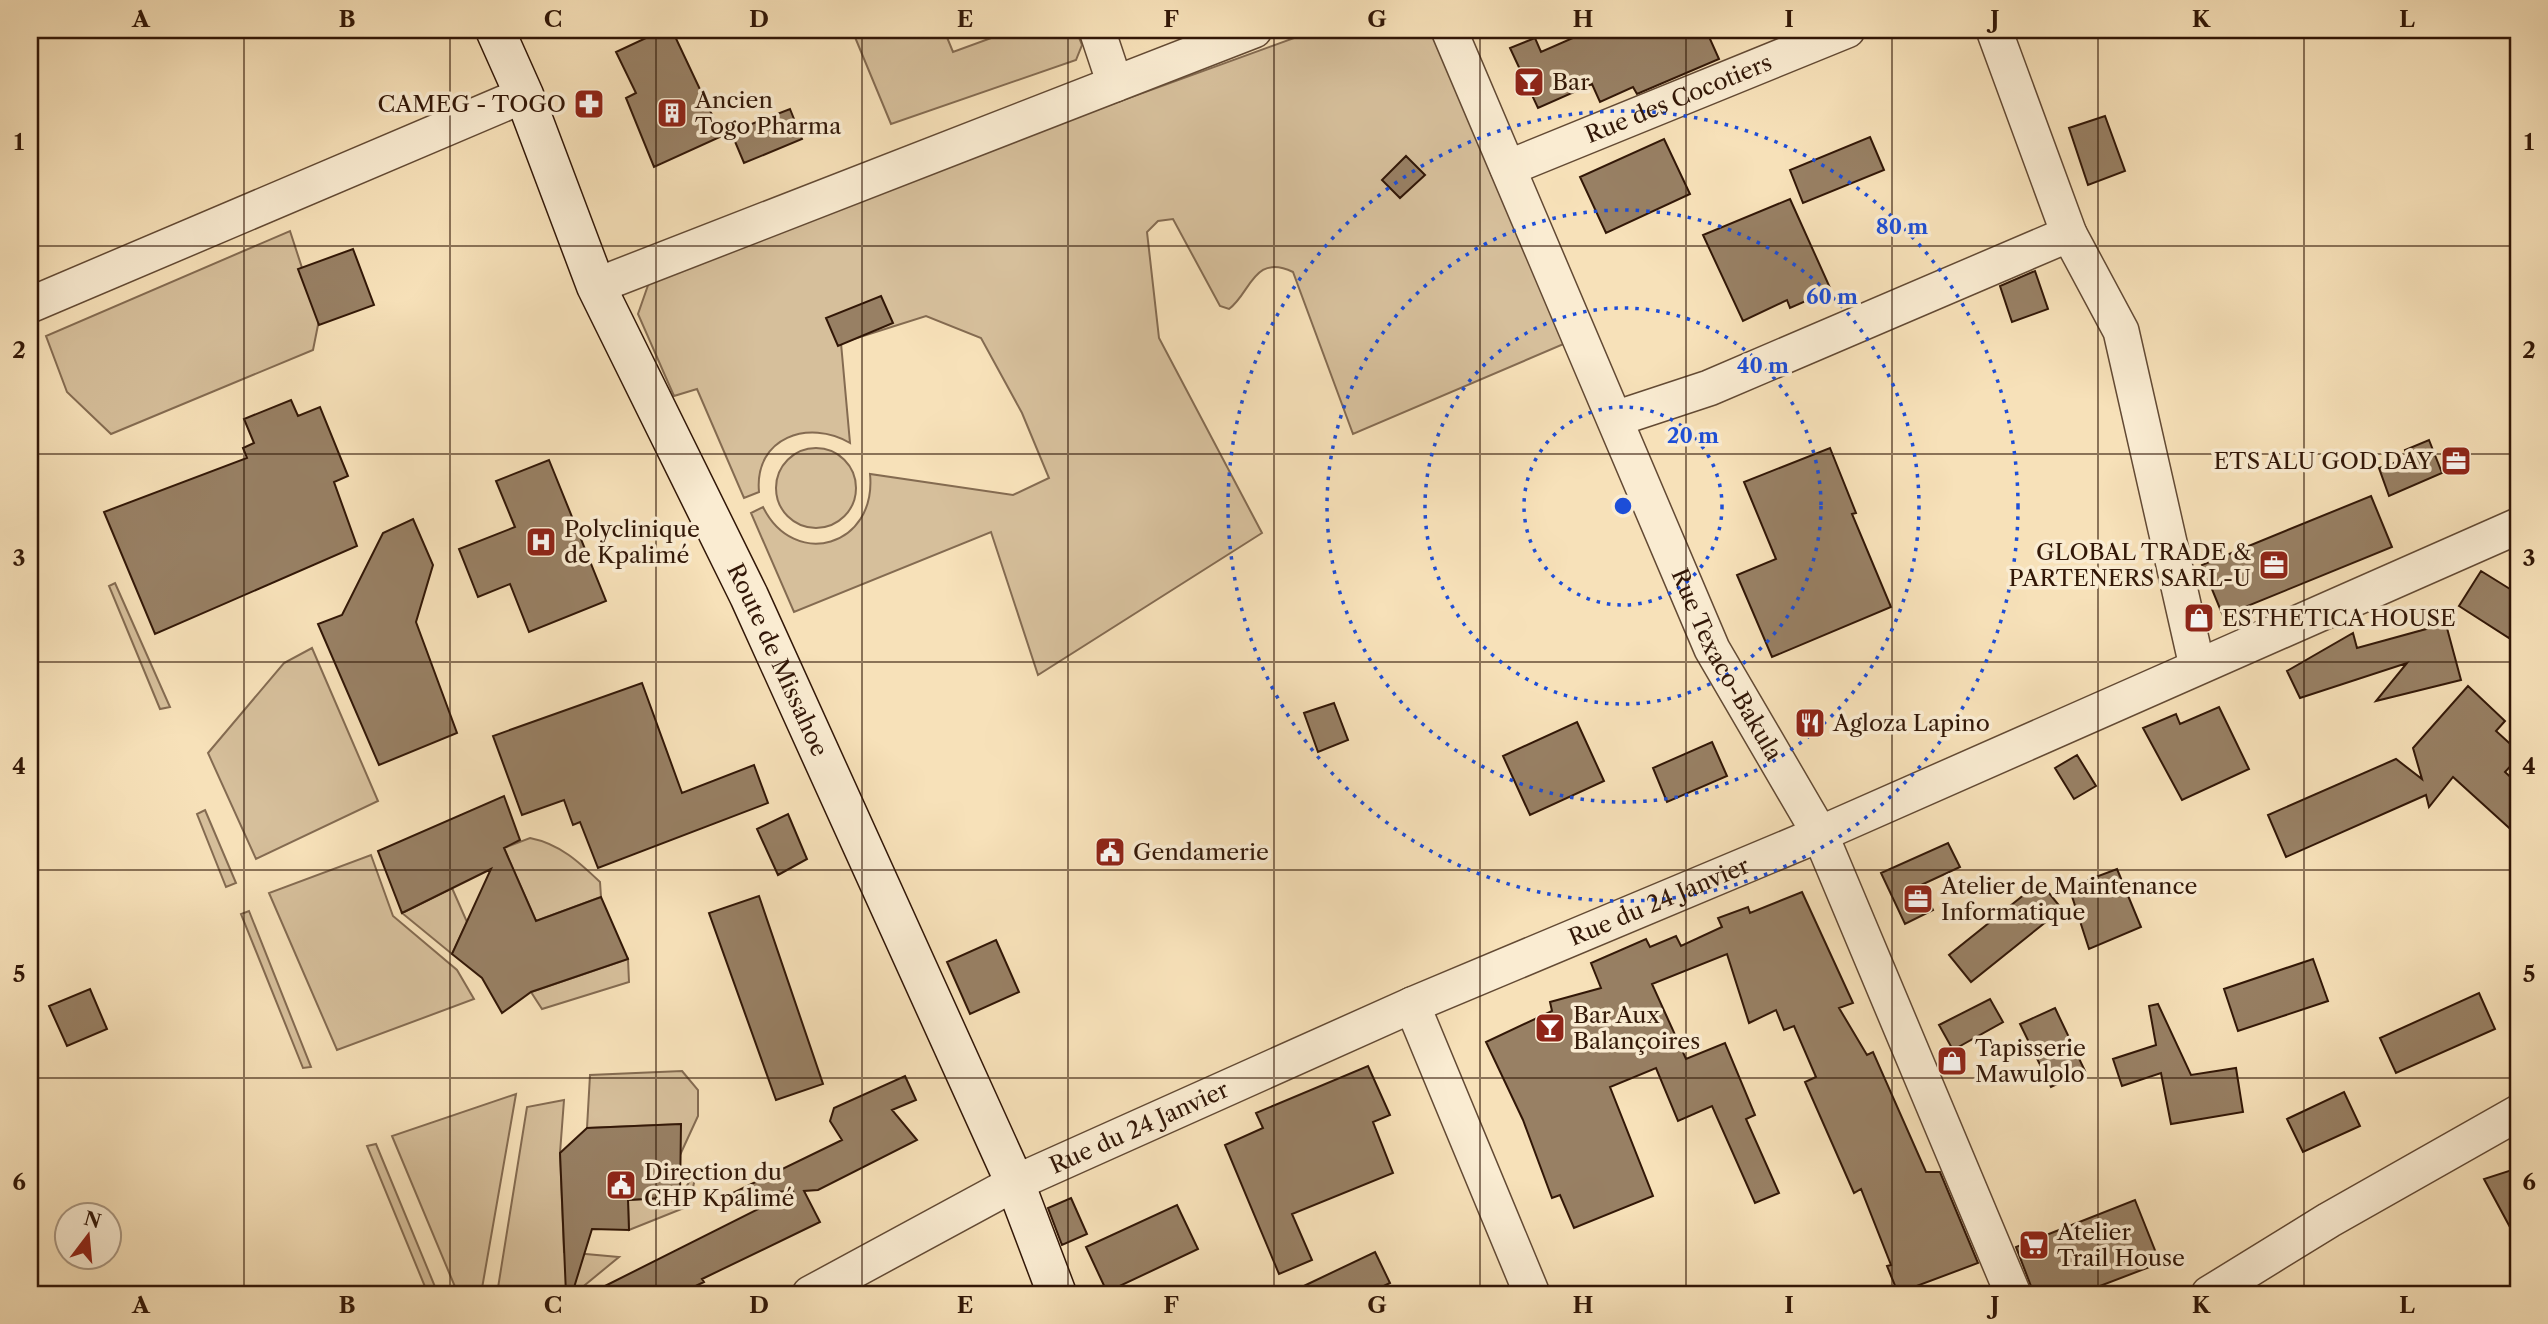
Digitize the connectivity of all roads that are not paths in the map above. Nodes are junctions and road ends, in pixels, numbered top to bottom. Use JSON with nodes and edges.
{"nodes":[{"id":1,"x":495,"y":30,"type":"edge"},
{"id":2,"x":1097,"y":30,"type":"edge"},
{"id":3,"x":1254,"y":30,"type":"edge"},
{"id":4,"x":1449,"y":30,"type":"edge"},
{"id":5,"x":1847,"y":30,"type":"edge"},
{"id":6,"x":1994,"y":30,"type":"edge"},
{"id":7,"x":1115,"y":84,"type":"junction"},
{"id":8,"x":524,"y":95,"type":"junction"},
{"id":9,"x":1508,"y":168,"type":"junction"},
{"id":10,"x":2069,"y":234,"type":"junction"},
{"id":11,"x":596,"y":286,"type":"junction"},
{"id":12,"x":30,"y":305,"type":"edge"},
{"id":13,"x":1615,"y":419,"type":"junction"},
{"id":14,"x":2514,"y":535,"type":"edge"},
{"id":15,"x":2197,"y":666,"type":"junction"},
{"id":16,"x":1820,"y":834,"type":"junction"},
{"id":17,"x":1412,"y":1005,"type":"junction"},
{"id":18,"x":2518,"y":1113,"type":"edge"},
{"id":19,"x":1015,"y":1183,"type":"junction"},
{"id":20,"x":810,"y":1294,"type":"edge"},
{"id":21,"x":1057,"y":1294,"type":"edge"},
{"id":22,"x":1532,"y":1294,"type":"edge"},
{"id":23,"x":2013,"y":1294,"type":"edge"},
{"id":24,"x":2208,"y":1294,"type":"edge"}],
"edges":[{"from":1,"to":8,"type":"main road","name":"Route de Missahoe"},
{"from":2,"to":7,"type":"street"},
{"from":3,"to":7,"type":"street"},
{"from":4,"to":9,"type":"street","name":"Rue Texaco-Bakula"},
{"from":5,"to":9,"type":"street","name":"Rue des Cocotiers"},
{"from":6,"to":10,"type":"street"},
{"from":7,"to":11,"type":"street"},
{"from":8,"to":11,"type":"main road","name":"Route de Missahoe"},
{"from":8,"to":12,"type":"street"},
{"from":9,"to":13,"type":"street","name":"Rue Texaco-Bakula"},
{"from":10,"to":13,"type":"street"},
{"from":10,"to":15,"type":"street"},
{"from":11,"to":19,"type":"main road","name":"Route de Missahoe"},
{"from":13,"to":16,"type":"street","name":"Rue Texaco-Bakula"},
{"from":14,"to":15,"type":"street","name":"Rue du 24 Janvier"},
{"from":15,"to":16,"type":"street","name":"Rue du 24 Janvier"},
{"from":16,"to":17,"type":"street","name":"Rue du 24 Janvier"},
{"from":16,"to":23,"type":"street","name":"Rue Texaco-Bakula"},
{"from":17,"to":19,"type":"street","name":"Rue du 24 Janvier"},
{"from":17,"to":22,"type":"street"},
{"from":18,"to":24,"type":"street"},
{"from":19,"to":20,"type":"street","name":"Rue du 24 Janvier"},
{"from":19,"to":21,"type":"main road","name":"Route de Missahoe"}]}
